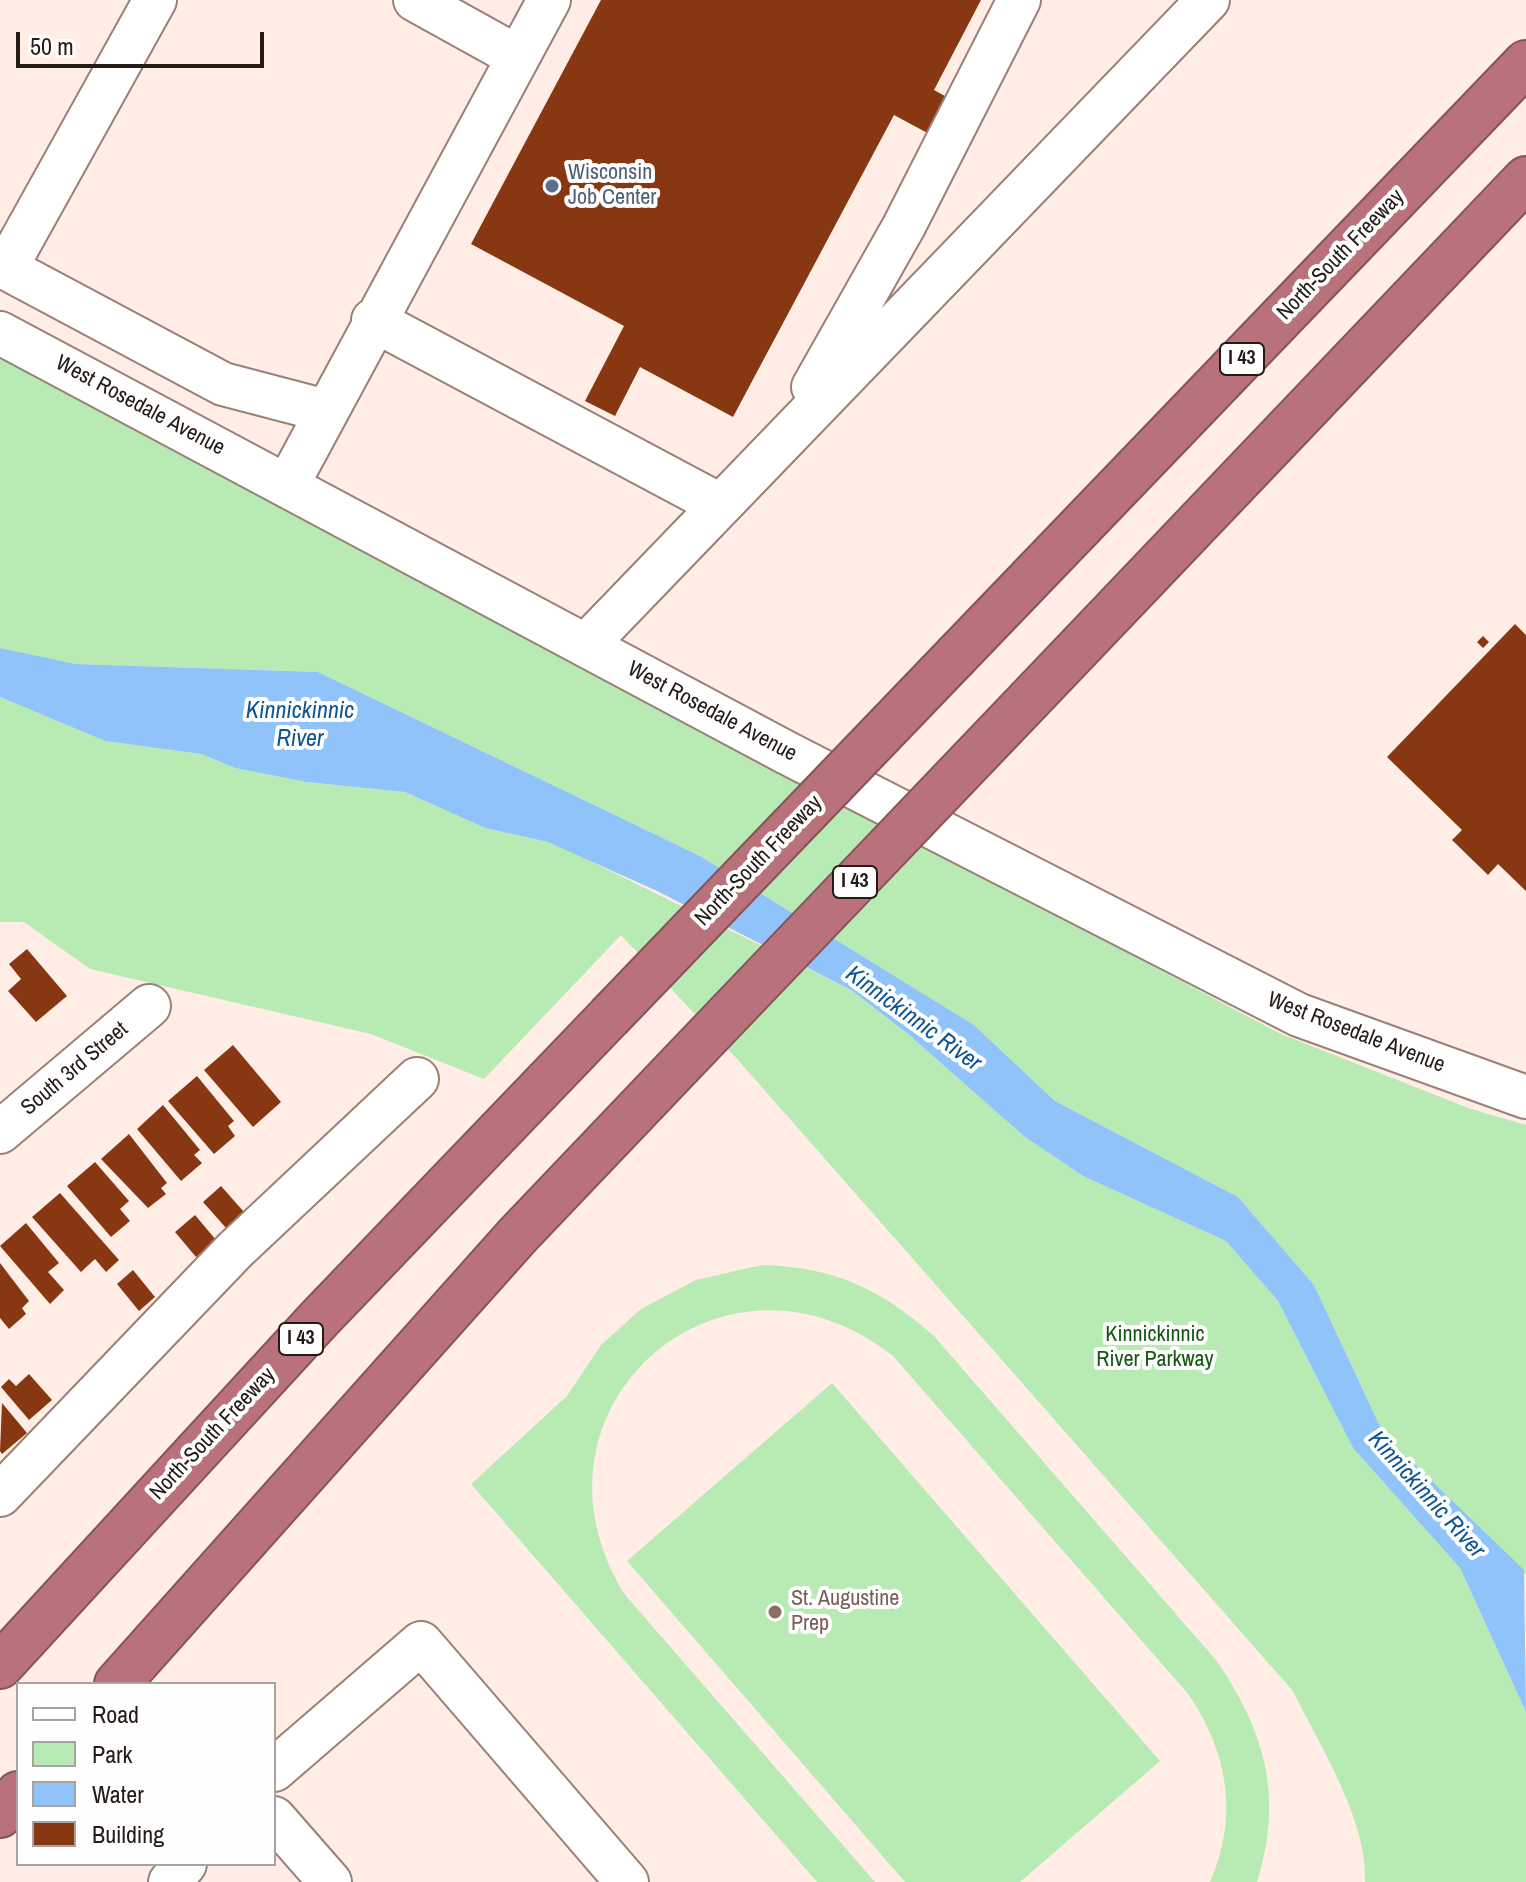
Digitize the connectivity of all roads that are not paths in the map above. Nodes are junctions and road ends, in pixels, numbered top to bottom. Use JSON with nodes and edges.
{"nodes":[{"id":1,"x":155,"y":0,"type":"edge"},
{"id":2,"x":415,"y":0,"type":"edge"},
{"id":3,"x":549,"y":0,"type":"edge"},
{"id":4,"x":1019,"y":0,"type":"edge"},
{"id":5,"x":1208,"y":0,"type":"edge"},
{"id":6,"x":518,"y":57,"type":"junction"},
{"id":7,"x":1526,"y":63,"type":"edge"},
{"id":8,"x":1526,"y":179,"type":"edge"},
{"id":9,"x":3,"y":266,"type":"edge"},
{"id":10,"x":373,"y":320,"type":"junction"},
{"id":11,"x":0,"y":333,"type":"edge"},
{"id":12,"x":326,"y":411,"type":"junction"},
{"id":13,"x":784,"y":438,"type":"junction"},
{"id":14,"x":288,"y":484,"type":"junction"},
{"id":15,"x":720,"y":505,"type":"junction"},
{"id":16,"x":587,"y":644,"type":"junction"},
{"id":17,"x":149,"y":1006,"type":"dead end"},
{"id":18,"x":417,"y":1079,"type":"dead end"},
{"id":19,"x":1526,"y":1097,"type":"edge"},
{"id":20,"x":0,"y":1132,"type":"edge"},
{"id":21,"x":0,"y":1495,"type":"edge"},
{"id":22,"x":0,"y":1666,"type":"edge"},
{"id":23,"x":119,"y":1682,"type":"edge"},
{"id":24,"x":276,"y":1768,"type":"edge"},
{"id":25,"x":16,"y":1796,"type":"edge"},
{"id":26,"x":0,"y":1815,"type":"edge"},
{"id":27,"x":276,"y":1820,"type":"edge"},
{"id":28,"x":330,"y":1882,"type":"edge"},
{"id":29,"x":627,"y":1882,"type":"edge"}],
"edges":[{"from":1,"to":9,"type":"street"},
{"from":2,"to":6,"type":"street"},
{"from":3,"to":6,"type":"street"},
{"from":4,"to":13,"type":"street"},
{"from":5,"to":13,"type":"street"},
{"from":6,"to":10,"type":"street"},
{"from":7,"to":22,"type":"highway","name":"North-South Freeway","number":"I 43","bridge":true},
{"from":8,"to":23,"type":"highway","number":"I 43","bridge":true},
{"from":9,"to":12,"type":"street"},
{"from":10,"to":12,"type":"street"},
{"from":10,"to":15,"type":"street"},
{"from":11,"to":14,"type":"street","name":"West Rosedale Avenue"},
{"from":12,"to":14,"type":"street"},
{"from":13,"to":15,"type":"street"},
{"from":14,"to":16,"type":"street","name":"West Rosedale Avenue"},
{"from":15,"to":16,"type":"street"},
{"from":16,"to":19,"type":"street","name":"West Rosedale Avenue"},
{"from":17,"to":20,"type":"street","name":"South 3rd Street"},
{"from":18,"to":21,"type":"street"},
{"from":24,"to":29,"type":"street"},
{"from":25,"to":26,"type":"highway"},
{"from":27,"to":28,"type":"street"}]}
